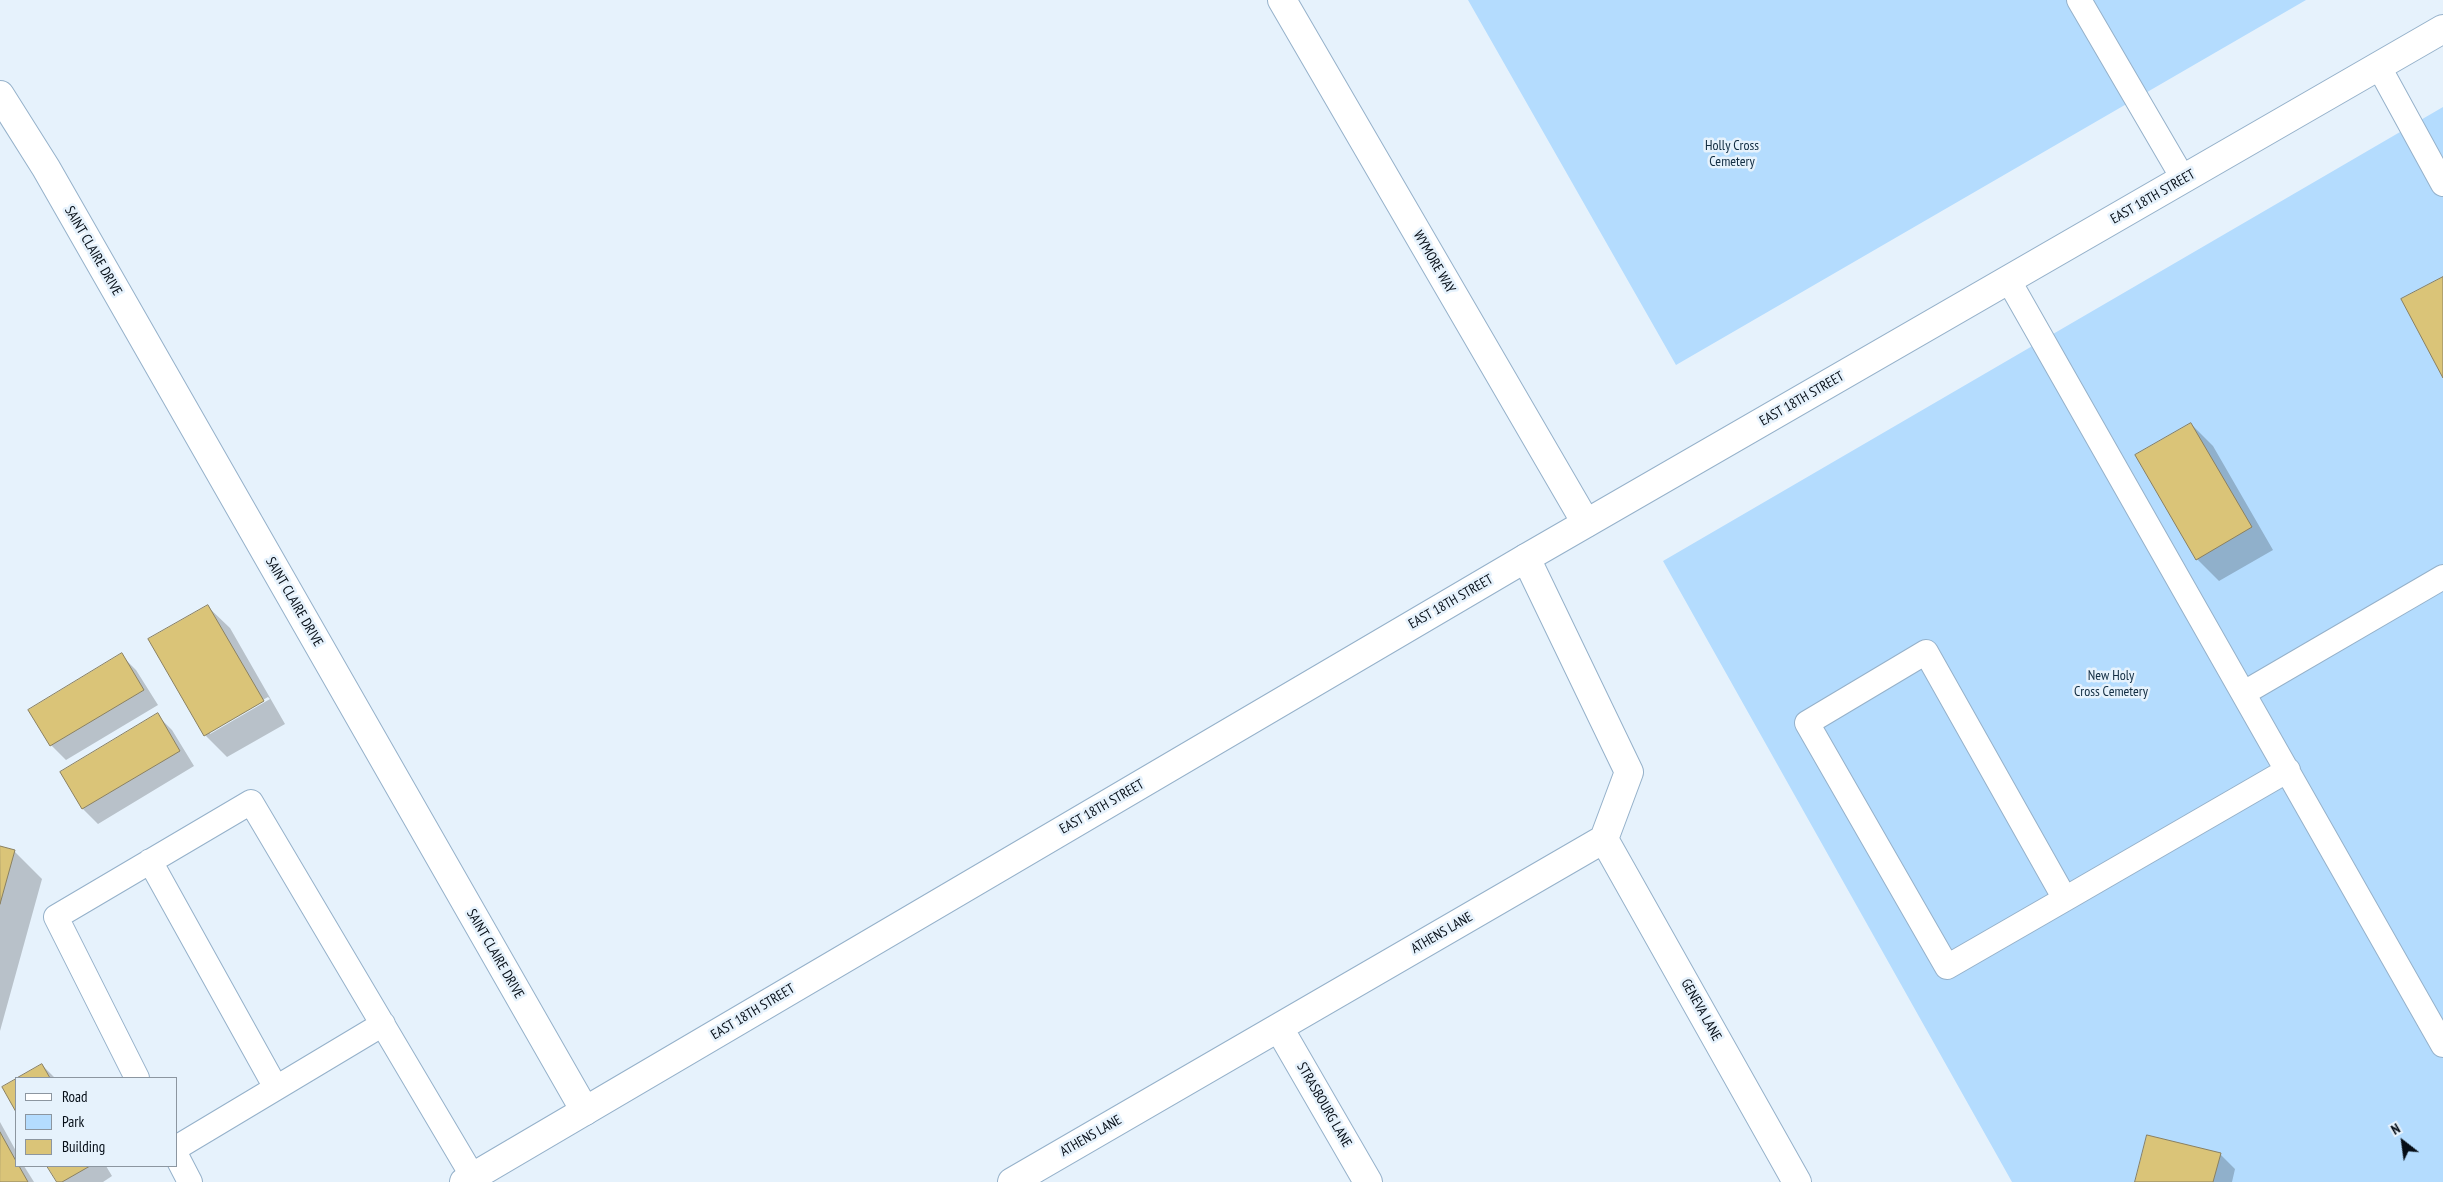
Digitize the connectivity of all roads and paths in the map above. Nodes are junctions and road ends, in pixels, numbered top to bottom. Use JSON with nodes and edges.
{"nodes":[{"id":1,"x":1282,"y":0,"type":"edge"},
{"id":2,"x":2079,"y":0,"type":"edge"},
{"id":3,"x":2443,"y":29,"type":"edge"},
{"id":4,"x":2379,"y":66,"type":"junction"},
{"id":5,"x":0,"y":96,"type":"edge"},
{"id":6,"x":2184,"y":180,"type":"junction"},
{"id":7,"x":2443,"y":184,"type":"edge"},
{"id":8,"x":2009,"y":280,"type":"junction"},
{"id":9,"x":1586,"y":523,"type":"junction"},
{"id":10,"x":1526,"y":558,"type":"junction"},
{"id":11,"x":2443,"y":577,"type":"edge"},
{"id":12,"x":2244,"y":693,"type":"junction"},
{"id":13,"x":2288,"y":770,"type":"junction"},
{"id":14,"x":1604,"y":839,"type":"junction"},
{"id":15,"x":150,"y":861,"type":"junction"},
{"id":16,"x":2065,"y":898,"type":"junction"},
{"id":17,"x":383,"y":1024,"type":"junction"},
{"id":18,"x":1279,"y":1028,"type":"junction"},
{"id":19,"x":2443,"y":1044,"type":"edge"},
{"id":20,"x":137,"y":1077,"type":"edge"},
{"id":21,"x":276,"y":1088,"type":"junction"},
{"id":22,"x":585,"y":1111,"type":"junction"},
{"id":23,"x":178,"y":1147,"type":"edge"},
{"id":24,"x":178,"y":1159,"type":"edge"},
{"id":25,"x":469,"y":1179,"type":"edge"},
{"id":26,"x":190,"y":1182,"type":"edge"},
{"id":27,"x":1012,"y":1182,"type":"edge"},
{"id":28,"x":1368,"y":1182,"type":"edge"},
{"id":29,"x":1797,"y":1182,"type":"edge"}],
"edges":[{"from":1,"to":9,"type":"street","name":"WYMORE WAY"},
{"from":2,"to":6,"type":"lane"},
{"from":3,"to":4,"type":"street","name":"EAST 18TH STREET"},
{"from":4,"to":6,"type":"street","name":"EAST 18TH STREET"},
{"from":4,"to":7,"type":"lane"},
{"from":5,"to":22,"type":"street","name":"SAINT CLAIRE DRIVE"},
{"from":6,"to":8,"type":"street","name":"EAST 18TH STREET"},
{"from":8,"to":9,"type":"street","name":"EAST 18TH STREET"},
{"from":8,"to":12,"type":"lane"},
{"from":9,"to":10,"type":"street","name":"EAST 18TH STREET"},
{"from":10,"to":14,"type":"street"},
{"from":10,"to":22,"type":"street","name":"EAST 18TH STREET"},
{"from":11,"to":12,"type":"lane"},
{"from":12,"to":13,"type":"lane"},
{"from":13,"to":16,"type":"lane"},
{"from":13,"to":19,"type":"lane"},
{"from":14,"to":18,"type":"street","name":"ATHENS LANE"},
{"from":14,"to":29,"type":"street","name":"GENEVA LANE"},
{"from":15,"to":17,"type":"lane"},
{"from":15,"to":20,"type":"lane"},
{"from":15,"to":21,"type":"lane"},
{"from":16,"to":16,"type":"lane"},
{"from":17,"to":21,"type":"lane"},
{"from":17,"to":25,"type":"lane"},
{"from":18,"to":27,"type":"street","name":"ATHENS LANE"},
{"from":18,"to":28,"type":"street","name":"STRASBOURG LANE"},
{"from":21,"to":23,"type":"lane"},
{"from":22,"to":25,"type":"street","name":"EAST 18TH STREET"},
{"from":24,"to":26,"type":"lane"}]}
